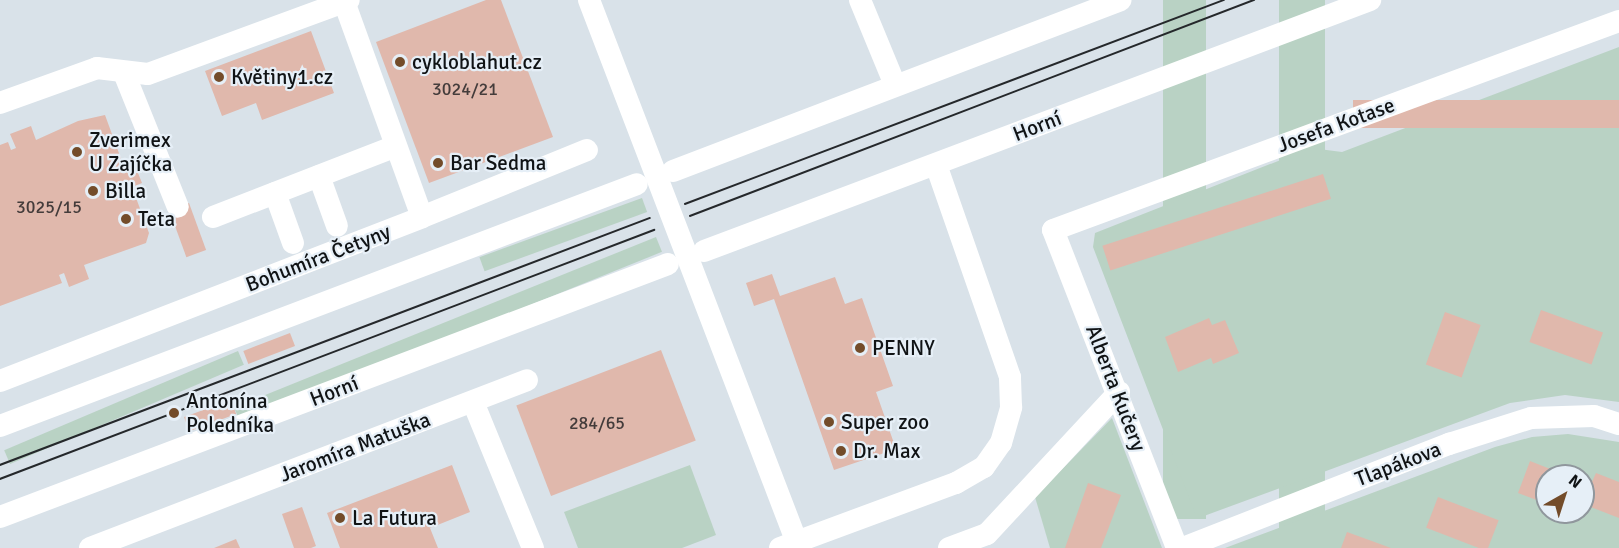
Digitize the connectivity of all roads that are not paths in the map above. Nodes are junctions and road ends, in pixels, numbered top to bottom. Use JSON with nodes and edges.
{"nodes":[{"id":1,"x":589,"y":0,"type":"edge"},
{"id":2,"x":860,"y":0,"type":"edge"},
{"id":3,"x":1120,"y":0,"type":"edge"},
{"id":4,"x":1370,"y":0,"type":"edge"},
{"id":5,"x":346,"y":1,"type":"edge"},
{"id":6,"x":1619,"y":21,"type":"edge"},
{"id":7,"x":124,"y":73,"type":"junction"},
{"id":8,"x":895,"y":85,"type":"junction"},
{"id":9,"x":0,"y":103,"type":"edge"},
{"id":10,"x":396,"y":146,"type":"junction"},
{"id":11,"x":588,"y":150,"type":"dead end"},
{"id":12,"x":936,"y":165,"type":"junction"},
{"id":13,"x":673,"y":171,"type":"dead end"},
{"id":14,"x":319,"y":176,"type":"junction"},
{"id":15,"x":637,"y":184,"type":"dead end"},
{"id":16,"x":275,"y":193,"type":"junction"},
{"id":17,"x":178,"y":207,"type":"dead end"},
{"id":18,"x":213,"y":217,"type":"dead end"},
{"id":19,"x":422,"y":217,"type":"junction"},
{"id":20,"x":338,"y":226,"type":"dead end"},
{"id":21,"x":1053,"y":230,"type":"joint"},
{"id":22,"x":293,"y":243,"type":"dead end"},
{"id":23,"x":704,"y":251,"type":"dead end"},
{"id":24,"x":668,"y":264,"type":"dead end"},
{"id":25,"x":527,"y":380,"type":"dead end"},
{"id":26,"x":0,"y":381,"type":"edge"},
{"id":27,"x":1119,"y":392,"type":"junction"},
{"id":28,"x":473,"y":402,"type":"junction"},
{"id":29,"x":1619,"y":424,"type":"edge"},
{"id":30,"x":0,"y":426,"type":"edge"},
{"id":31,"x":0,"y":517,"type":"edge"},
{"id":32,"x":792,"y":546,"type":"edge"},
{"id":33,"x":90,"y":548,"type":"edge"},
{"id":34,"x":533,"y":548,"type":"edge"},
{"id":35,"x":949,"y":548,"type":"edge"},
{"id":36,"x":1177,"y":548,"type":"edge"},
{"id":37,"x":1183,"y":548,"type":"edge"}],
"edges":[{"from":1,"to":32,"type":"street"},
{"from":2,"to":8,"type":"street"},
{"from":3,"to":8,"type":"street"},
{"from":4,"to":12,"type":"street","name":"Horní"},
{"from":5,"to":7,"type":"street"},
{"from":5,"to":10,"type":"street"},
{"from":6,"to":21,"type":"street","name":"Josefa Kotase"},
{"from":7,"to":9,"type":"street"},
{"from":7,"to":17,"type":"street"},
{"from":8,"to":13,"type":"street"},
{"from":10,"to":14,"type":"street"},
{"from":10,"to":19,"type":"street"},
{"from":11,"to":19,"type":"street","name":"Bohumíra Četyny"},
{"from":12,"to":23,"type":"street","name":"Horní"},
{"from":12,"to":32,"type":"street"},
{"from":14,"to":16,"type":"street"},
{"from":14,"to":20,"type":"street"},
{"from":15,"to":30,"type":"street"},
{"from":16,"to":18,"type":"street"},
{"from":16,"to":22,"type":"street"},
{"from":19,"to":26,"type":"street","name":"Bohumíra Četyny"},
{"from":21,"to":27,"type":"street","name":"Alberta Kučery"},
{"from":24,"to":31,"type":"street","name":"Horní"},
{"from":25,"to":28,"type":"street","name":"Jaromíra Matuška"},
{"from":27,"to":35,"type":"street"},
{"from":27,"to":36,"type":"street","name":"Alberta Kučery"},
{"from":28,"to":33,"type":"street","name":"Jaromíra Matuška"},
{"from":28,"to":34,"type":"street"},
{"from":29,"to":37,"type":"street","name":"Tlapákova"}]}
